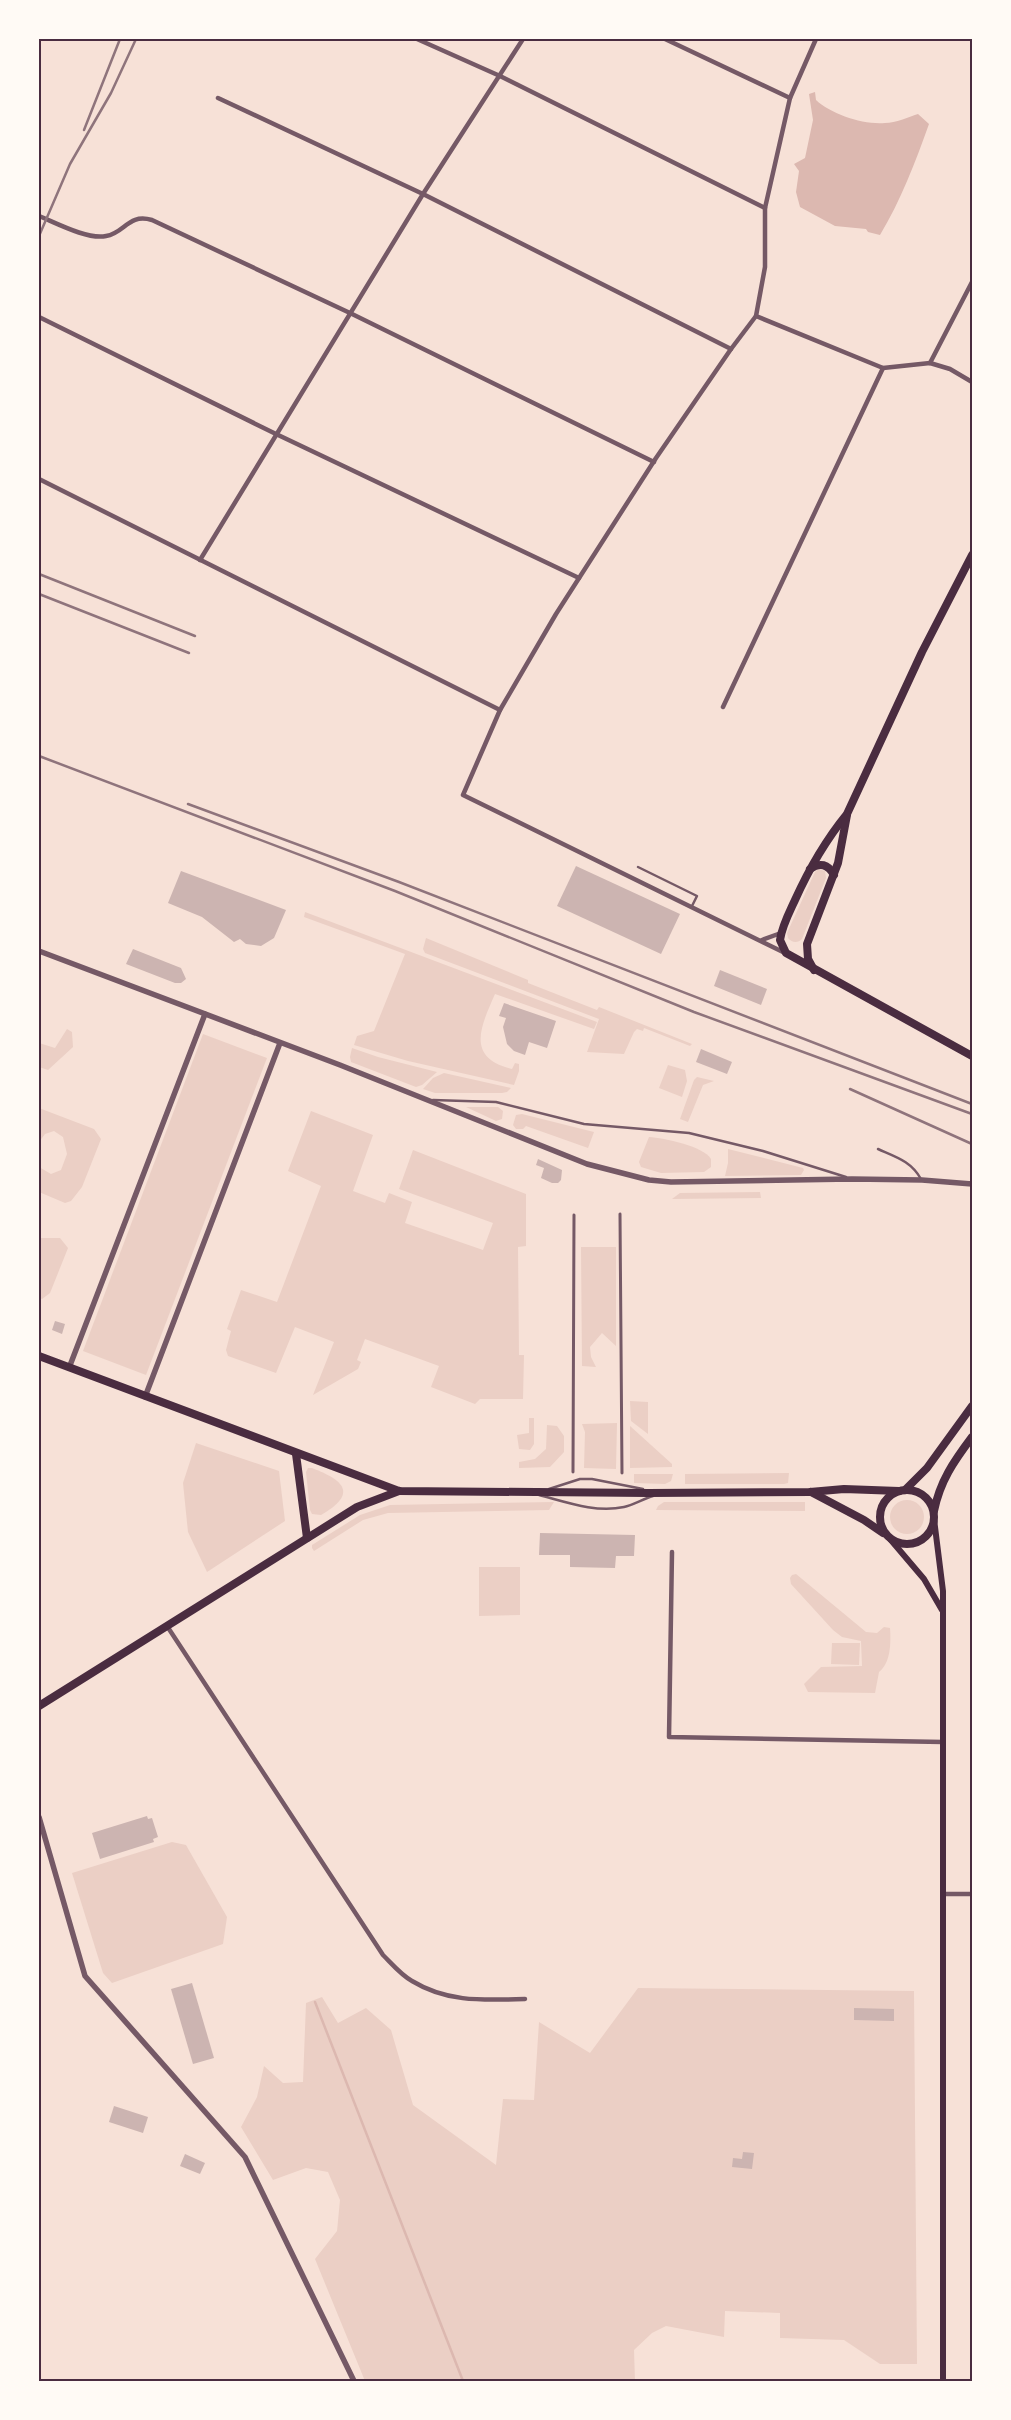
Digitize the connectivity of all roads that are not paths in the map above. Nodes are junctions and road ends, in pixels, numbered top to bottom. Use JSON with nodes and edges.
{"nodes":[{"id":1,"x":416,"y":39,"type":"edge"},
{"id":2,"x":523,"y":39,"type":"edge"},
{"id":3,"x":665,"y":39,"type":"edge"},
{"id":4,"x":816,"y":39,"type":"edge"},
{"id":5,"x":500,"y":76,"type":"junction"},
{"id":6,"x":218,"y":98,"type":"dead end"},
{"id":7,"x":790,"y":98,"type":"junction"},
{"id":8,"x":422,"y":194,"type":"junction"},
{"id":9,"x":764,"y":208,"type":"junction"},
{"id":10,"x":39,"y":216,"type":"edge"},
{"id":11,"x":972,"y":282,"type":"edge"},
{"id":12,"x":350,"y":313,"type":"junction"},
{"id":13,"x":756,"y":316,"type":"junction"},
{"id":14,"x":39,"y":317,"type":"edge"},
{"id":15,"x":731,"y":348,"type":"junction"},
{"id":16,"x":930,"y":363,"type":"junction"},
{"id":17,"x":883,"y":368,"type":"junction"},
{"id":18,"x":972,"y":382,"type":"edge"},
{"id":19,"x":276,"y":434,"type":"junction"},
{"id":20,"x":654,"y":462,"type":"junction"},
{"id":21,"x":39,"y":479,"type":"edge"},
{"id":22,"x":972,"y":555,"type":"edge"},
{"id":23,"x":200,"y":560,"type":"junction"},
{"id":24,"x":579,"y":578,"type":"junction"},
{"id":25,"x":723,"y":707,"type":"dead end"},
{"id":26,"x":500,"y":710,"type":"junction"},
{"id":27,"x":847,"y":814,"type":"junction"},
{"id":28,"x":638,"y":867,"type":"dead end"},
{"id":29,"x":809,"y":869,"type":"junction"},
{"id":30,"x":834,"y":875,"type":"junction"},
{"id":31,"x":692,"y":906,"type":"junction"},
{"id":32,"x":781,"y":932,"type":"junction"},
{"id":33,"x":762,"y":940,"type":"junction"},
{"id":34,"x":807,"y":944,"type":"junction"},
{"id":35,"x":39,"y":951,"type":"edge"},
{"id":36,"x":786,"y":953,"type":"junction"},
{"id":37,"x":814,"y":970,"type":"junction"},
{"id":38,"x":205,"y":1014,"type":"junction"},
{"id":39,"x":280,"y":1043,"type":"junction"},
{"id":40,"x":972,"y":1056,"type":"edge"},
{"id":41,"x":423,"y":1099,"type":"junction"},
{"id":42,"x":878,"y":1149,"type":"dead end"},
{"id":43,"x":852,"y":1179,"type":"junction"},
{"id":44,"x":922,"y":1180,"type":"junction"},
{"id":45,"x":972,"y":1184,"type":"edge"},
{"id":46,"x":620,"y":1214,"type":"dead end"},
{"id":47,"x":574,"y":1215,"type":"dead end"},
{"id":48,"x":39,"y":1356,"type":"edge"},
{"id":49,"x":69,"y":1368,"type":"junction"},
{"id":50,"x":145,"y":1396,"type":"junction"},
{"id":51,"x":972,"y":1406,"type":"edge"},
{"id":52,"x":972,"y":1437,"type":"edge"},
{"id":53,"x":296,"y":1454,"type":"junction"},
{"id":54,"x":573,"y":1472,"type":"dead end"},
{"id":55,"x":622,"y":1473,"type":"dead end"},
{"id":56,"x":902,"y":1490,"type":"junction"},
{"id":57,"x":399,"y":1491,"type":"junction"},
{"id":58,"x":528,"y":1492,"type":"junction"},
{"id":59,"x":810,"y":1492,"type":"junction"},
{"id":60,"x":661,"y":1493,"type":"junction"},
{"id":61,"x":934,"y":1516,"type":"junction"},
{"id":62,"x":887,"y":1537,"type":"junction"},
{"id":63,"x":307,"y":1538,"type":"junction"},
{"id":64,"x":672,"y":1552,"type":"dead end"},
{"id":65,"x":943,"y":1612,"type":"junction"},
{"id":66,"x":168,"y":1626,"type":"junction"},
{"id":67,"x":39,"y":1706,"type":"edge"},
{"id":68,"x":943,"y":1742,"type":"junction"},
{"id":69,"x":39,"y":1817,"type":"edge"},
{"id":70,"x":944,"y":1894,"type":"junction"},
{"id":71,"x":972,"y":1894,"type":"edge"},
{"id":72,"x":526,"y":2000,"type":"dead end"},
{"id":73,"x":354,"y":2381,"type":"edge"},
{"id":74,"x":943,"y":2381,"type":"edge"}],
"edges":[{"from":1,"to":5,"type":"street"},
{"from":2,"to":5,"type":"street"},
{"from":3,"to":7,"type":"street"},
{"from":4,"to":7,"type":"street"},
{"from":5,"to":8,"type":"street"},
{"from":5,"to":9,"type":"street"},
{"from":6,"to":8,"type":"street"},
{"from":7,"to":9,"type":"street"},
{"from":8,"to":12,"type":"street"},
{"from":8,"to":15,"type":"street"},
{"from":9,"to":13,"type":"street"},
{"from":10,"to":12,"type":"street"},
{"from":11,"to":16,"type":"street"},
{"from":12,"to":19,"type":"street"},
{"from":12,"to":20,"type":"street"},
{"from":13,"to":15,"type":"street"},
{"from":13,"to":17,"type":"street"},
{"from":14,"to":19,"type":"street"},
{"from":15,"to":20,"type":"street"},
{"from":16,"to":17,"type":"street"},
{"from":16,"to":18,"type":"street"},
{"from":17,"to":25,"type":"street"},
{"from":19,"to":23,"type":"street"},
{"from":19,"to":24,"type":"street"},
{"from":20,"to":24,"type":"street"},
{"from":21,"to":23,"type":"street"},
{"from":22,"to":27,"type":"main road"},
{"from":23,"to":26,"type":"street"},
{"from":24,"to":26,"type":"street"},
{"from":26,"to":31,"type":"street"},
{"from":27,"to":29,"type":"main road"},
{"from":27,"to":30,"type":"main road"},
{"from":28,"to":31,"type":"lane"},
{"from":29,"to":30,"type":"main road"},
{"from":29,"to":32,"type":"main road"},
{"from":30,"to":34,"type":"main road"},
{"from":31,"to":33,"type":"street"},
{"from":32,"to":33,"type":"street"},
{"from":32,"to":36,"type":"main road"},
{"from":33,"to":36,"type":"street"},
{"from":34,"to":36,"type":"main road"},
{"from":34,"to":37,"type":"main road"},
{"from":35,"to":38,"type":"street"},
{"from":36,"to":37,"type":"main road"},
{"from":37,"to":40,"type":"main road"},
{"from":38,"to":39,"type":"street"},
{"from":38,"to":49,"type":"street"},
{"from":39,"to":41,"type":"street"},
{"from":39,"to":50,"type":"street"},
{"from":41,"to":43,"type":"lane"},
{"from":41,"to":43,"type":"street"},
{"from":42,"to":44,"type":"lane"},
{"from":43,"to":44,"type":"street"},
{"from":44,"to":45,"type":"street"},
{"from":46,"to":55,"type":"street"},
{"from":47,"to":54,"type":"street"},
{"from":48,"to":49,"type":"main road"},
{"from":49,"to":50,"type":"main road"},
{"from":50,"to":53,"type":"main road"},
{"from":51,"to":56,"type":"main road"},
{"from":52,"to":61,"type":"main road"},
{"from":53,"to":57,"type":"main road"},
{"from":53,"to":63,"type":"main road"},
{"from":56,"to":59,"type":"main road"},
{"from":56,"to":61,"type":"main road"},
{"from":56,"to":62,"type":"main road"},
{"from":57,"to":58,"type":"main road"},
{"from":57,"to":63,"type":"main road"},
{"from":58,"to":60,"type":"main road"},
{"from":58,"to":60,"type":"lane"},
{"from":58,"to":60,"type":"lane"},
{"from":59,"to":60,"type":"main road"},
{"from":59,"to":62,"type":"main road"},
{"from":61,"to":62,"type":"main road"},
{"from":61,"to":65,"type":"main road"},
{"from":62,"to":65,"type":"main road"},
{"from":63,"to":66,"type":"main road"},
{"from":64,"to":68,"type":"street"},
{"from":65,"to":68,"type":"main road"},
{"from":66,"to":67,"type":"main road"},
{"from":66,"to":72,"type":"street"},
{"from":68,"to":70,"type":"main road"},
{"from":69,"to":73,"type":"street"},
{"from":70,"to":71,"type":"street"},
{"from":70,"to":74,"type":"main road"}]}
